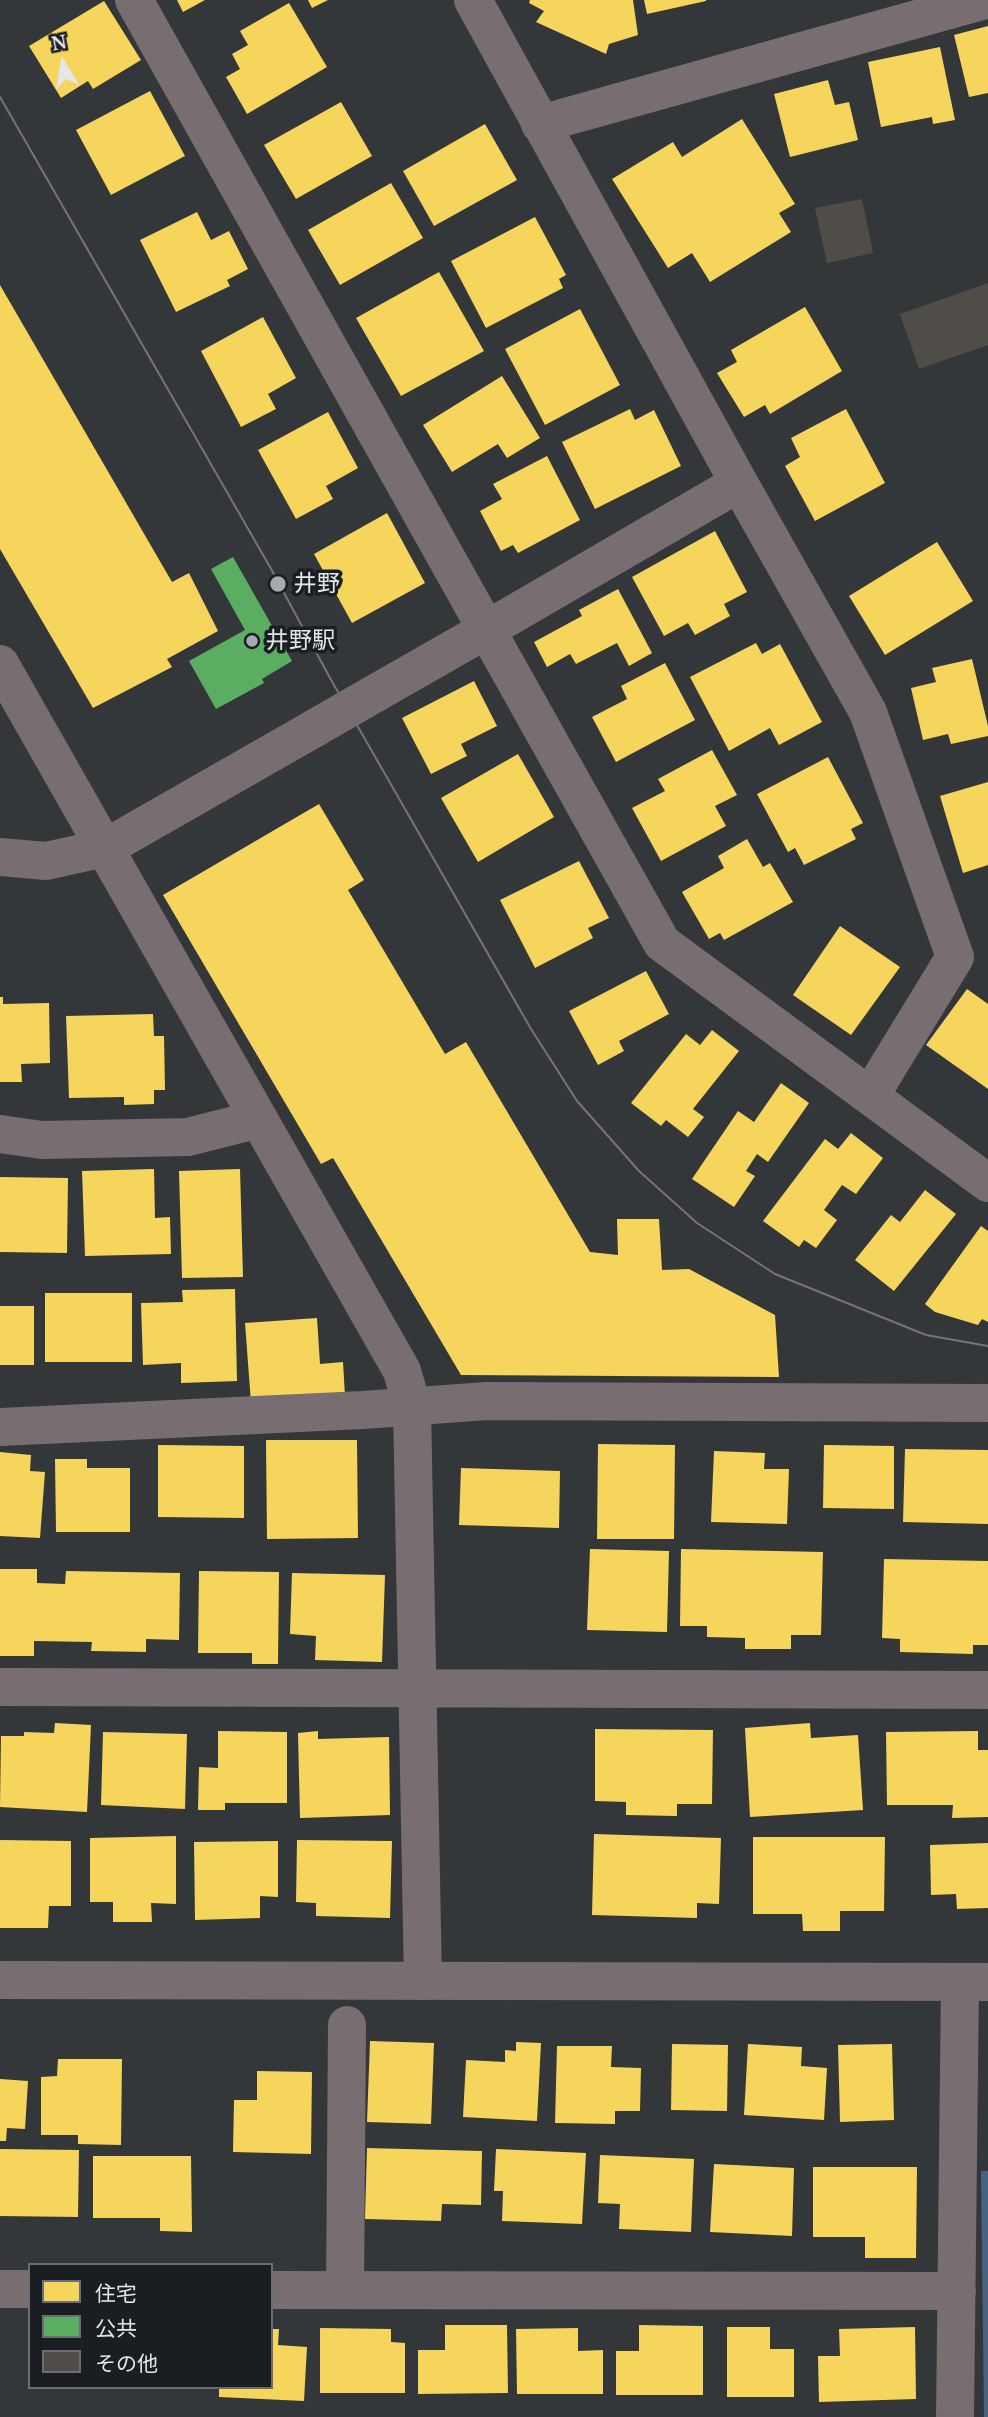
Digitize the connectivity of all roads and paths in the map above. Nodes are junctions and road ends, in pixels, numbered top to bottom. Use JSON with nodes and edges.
{"nodes":[{"id":1,"x":134,"y":0,"type":"edge"},
{"id":2,"x":473,"y":0,"type":"edge"},
{"id":3,"x":985,"y":0,"type":"edge"},
{"id":4,"x":540,"y":124,"type":"junction"},
{"id":5,"x":739,"y":483,"type":"junction"},
{"id":6,"x":486,"y":630,"type":"junction"},
{"id":7,"x":0,"y":664,"type":"edge"},
{"id":8,"x":104,"y":848,"type":"junction"},
{"id":9,"x":0,"y":857,"type":"edge"},
{"id":10,"x":870,"y":1096,"type":"junction"},
{"id":11,"x":259,"y":1119,"type":"junction"},
{"id":12,"x":0,"y":1135,"type":"edge"},
{"id":13,"x":988,"y":1183,"type":"edge"},
{"id":14,"x":988,"y":1403,"type":"edge"},
{"id":15,"x":412,"y":1406,"type":"junction"},
{"id":16,"x":0,"y":1427,"type":"edge"},
{"id":17,"x":0,"y":1687,"type":"edge"},
{"id":18,"x":419,"y":1687,"type":"junction"},
{"id":19,"x":988,"y":1690,"type":"edge"},
{"id":20,"x":0,"y":1980,"type":"edge"},
{"id":21,"x":423,"y":1981,"type":"junction"},
{"id":22,"x":974,"y":1982,"type":"edge"},
{"id":23,"x":347,"y":2025,"type":"dead end"},
{"id":24,"x":0,"y":2288,"type":"edge"},
{"id":25,"x":28,"y":2289,"type":"edge"},
{"id":26,"x":273,"y":2290,"type":"edge"},
{"id":27,"x":345,"y":2290,"type":"junction"},
{"id":28,"x":957,"y":2291,"type":"junction"},
{"id":29,"x":955,"y":2417,"type":"edge"}],
"edges":[{"from":1,"to":6,"type":"street"},
{"from":2,"to":4,"type":"street"},
{"from":3,"to":4,"type":"street"},
{"from":4,"to":5,"type":"street"},
{"from":5,"to":6,"type":"street"},
{"from":5,"to":10,"type":"street"},
{"from":6,"to":8,"type":"street","bridge":true},
{"from":6,"to":10,"type":"street"},
{"from":7,"to":8,"type":"street"},
{"from":8,"to":9,"type":"street"},
{"from":8,"to":11,"type":"street"},
{"from":10,"to":13,"type":"street"},
{"from":11,"to":12,"type":"street"},
{"from":11,"to":15,"type":"street"},
{"from":14,"to":15,"type":"street"},
{"from":15,"to":16,"type":"street"},
{"from":15,"to":18,"type":"street"},
{"from":17,"to":18,"type":"street"},
{"from":18,"to":19,"type":"street"},
{"from":18,"to":21,"type":"street"},
{"from":20,"to":21,"type":"street"},
{"from":21,"to":22,"type":"street"},
{"from":22,"to":28,"type":"street"},
{"from":23,"to":27,"type":"street"},
{"from":24,"to":25,"type":"street"},
{"from":26,"to":27,"type":"street"},
{"from":27,"to":28,"type":"street"},
{"from":28,"to":29,"type":"street"}]}
